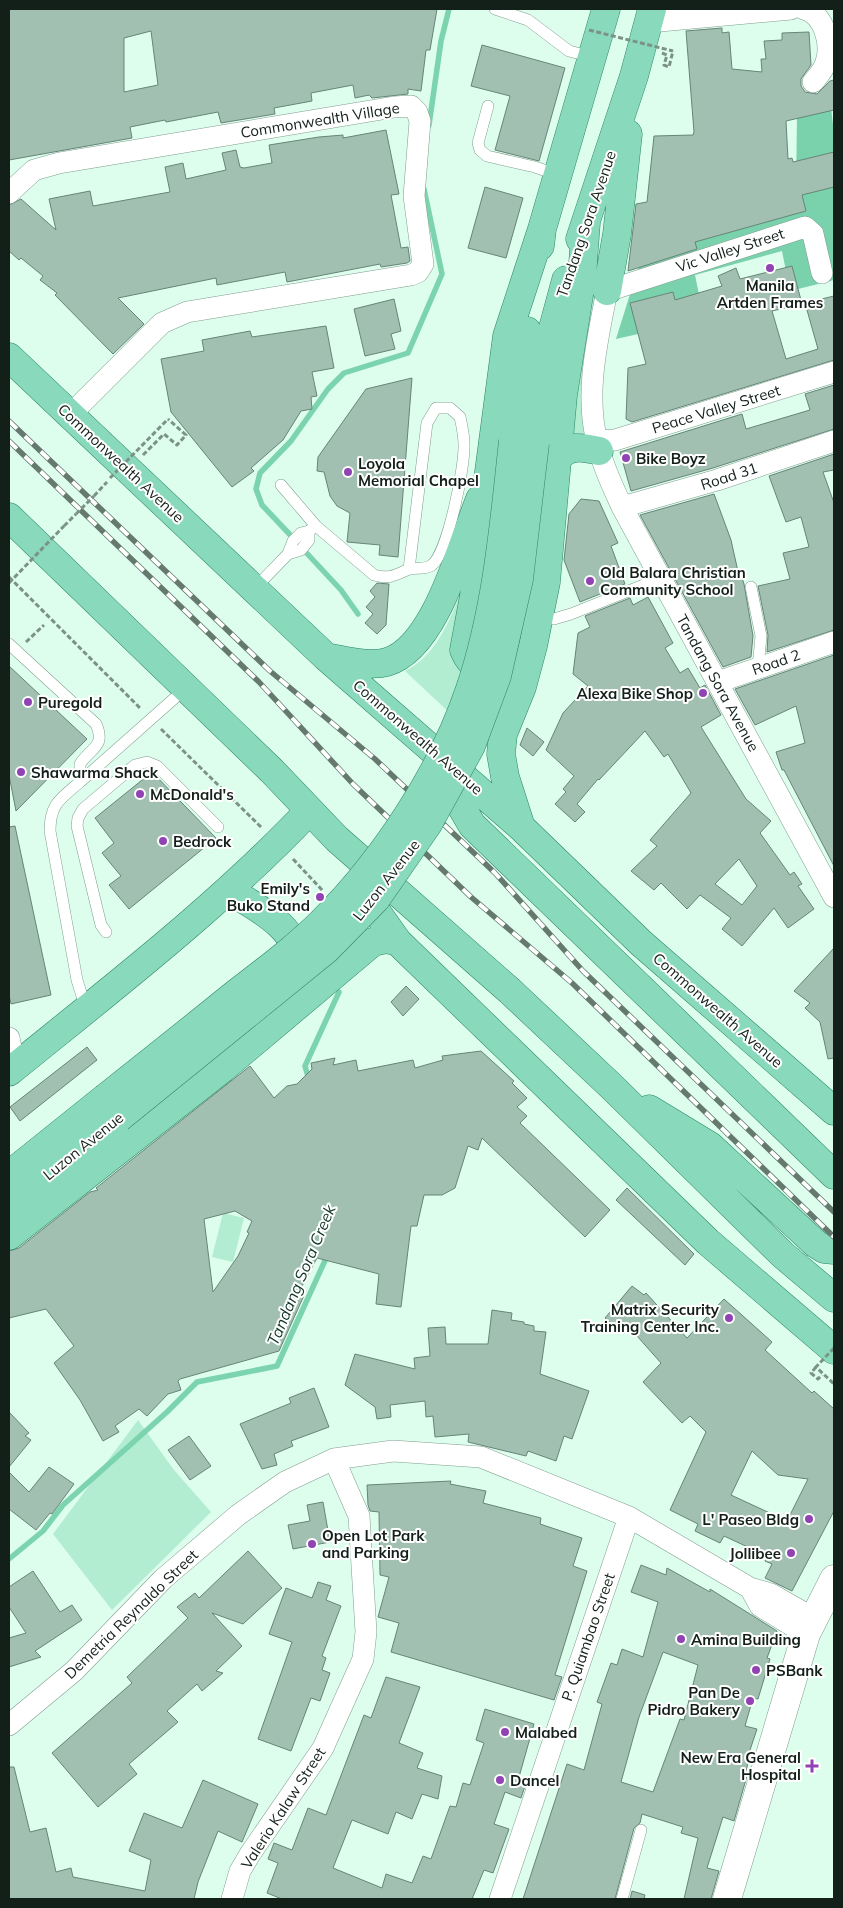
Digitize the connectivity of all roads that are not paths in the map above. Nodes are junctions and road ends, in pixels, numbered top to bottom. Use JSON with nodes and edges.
{"nodes":[{"id":1,"x":496,"y":9,"type":"edge"},
{"id":2,"x":606,"y":9,"type":"edge"},
{"id":3,"x":791,"y":9,"type":"edge"},
{"id":4,"x":804,"y":9,"type":"edge"},
{"id":5,"x":650,"y":15,"type":"edge"},
{"id":6,"x":592,"y":57,"type":"junction"},
{"id":7,"x":634,"y":76,"type":"junction"},
{"id":8,"x":813,"y":82,"type":"dead end"},
{"id":9,"x":488,"y":106,"type":"dead end"},
{"id":10,"x":558,"y":175,"type":"junction"},
{"id":11,"x":9,"y":193,"type":"edge"},
{"id":12,"x":586,"y":223,"type":"junction"},
{"id":13,"x":542,"y":229,"type":"junction"},
{"id":14,"x":822,"y":273,"type":"dead end"},
{"id":15,"x":606,"y":291,"type":"junction"},
{"id":16,"x":9,"y":357,"type":"edge"},
{"id":17,"x":834,"y":372,"type":"edge"},
{"id":18,"x":70,"y":415,"type":"junction"},
{"id":19,"x":834,"y":441,"type":"edge"},
{"id":20,"x":524,"y":442,"type":"junction"},
{"id":21,"x":598,"y":446,"type":"junction"},
{"id":22,"x":556,"y":460,"type":"junction"},
{"id":23,"x":488,"y":479,"type":"junction"},
{"id":24,"x":281,"y":485,"type":"dead end"},
{"id":25,"x":622,"y":507,"type":"junction"},
{"id":26,"x":9,"y":517,"type":"edge"},
{"id":27,"x":305,"y":537,"type":"junction"},
{"id":28,"x":409,"y":569,"type":"junction"},
{"id":29,"x":661,"y":578,"type":"junction"},
{"id":30,"x":751,"y":587,"type":"dead end"},
{"id":31,"x":254,"y":589,"type":"junction"},
{"id":32,"x":539,"y":617,"type":"junction"},
{"id":33,"x":834,"y":642,"type":"edge"},
{"id":34,"x":533,"y":646,"type":"junction"},
{"id":35,"x":13,"y":648,"type":"edge"},
{"id":36,"x":326,"y":657,"type":"junction"},
{"id":37,"x":758,"y":668,"type":"junction"},
{"id":38,"x":718,"y":682,"type":"junction"},
{"id":39,"x":186,"y":688,"type":"junction"},
{"id":40,"x":422,"y":739,"type":"junction"},
{"id":41,"x":80,"y":782,"type":"junction"},
{"id":42,"x":309,"y":811,"type":"junction"},
{"id":43,"x":218,"y":827,"type":"dead end"},
{"id":44,"x":522,"y":828,"type":"junction"},
{"id":45,"x":337,"y":839,"type":"junction"},
{"id":46,"x":826,"y":866,"type":"edge"},
{"id":47,"x":228,"y":890,"type":"junction"},
{"id":48,"x":834,"y":897,"type":"edge"},
{"id":49,"x":106,"y":932,"type":"dead end"},
{"id":50,"x":398,"y":942,"type":"junction"},
{"id":51,"x":86,"y":1009,"type":"junction"},
{"id":52,"x":294,"y":1009,"type":"junction"},
{"id":53,"x":9,"y":1038,"type":"edge"},
{"id":54,"x":12,"y":1070,"type":"edge"},
{"id":55,"x":611,"y":1086,"type":"junction"},
{"id":56,"x":112,"y":1108,"type":"junction"},
{"id":57,"x":834,"y":1110,"type":"edge"},
{"id":58,"x":9,"y":1175,"type":"edge"},
{"id":59,"x":834,"y":1175,"type":"edge"},
{"id":60,"x":9,"y":1206,"type":"edge"},
{"id":61,"x":9,"y":1236,"type":"edge"},
{"id":62,"x":834,"y":1250,"type":"edge"},
{"id":63,"x":783,"y":1255,"type":"junction"},
{"id":64,"x":834,"y":1298,"type":"edge"},
{"id":65,"x":834,"y":1317,"type":"edge"},
{"id":66,"x":828,"y":1355,"type":"edge"},
{"id":67,"x":334,"y":1459,"type":"junction"},
{"id":68,"x":629,"y":1517,"type":"junction"},
{"id":69,"x":834,"y":1579,"type":"edge"},
{"id":70,"x":810,"y":1626,"type":"junction"},
{"id":71,"x":9,"y":1725,"type":"edge"},
{"id":72,"x":641,"y":1830,"type":"dead end"},
{"id":73,"x":232,"y":1899,"type":"edge"},
{"id":74,"x":500,"y":1899,"type":"edge"},
{"id":75,"x":622,"y":1899,"type":"edge"},
{"id":76,"x":727,"y":1899,"type":"edge"}],
"edges":[{"from":1,"to":6,"type":"lane"},
{"from":2,"to":6,"type":"main road","name":"Tandang Sora Avenue"},
{"from":3,"to":5,"type":"street"},
{"from":4,"to":8,"type":"street"},
{"from":5,"to":7,"type":"main road","name":"Tandang Sora Avenue"},
{"from":6,"to":10,"type":"main road","name":"Tandang Sora Avenue"},
{"from":7,"to":12,"type":"main road","name":"Tandang Sora Avenue"},
{"from":7,"to":15,"type":"main road"},
{"from":9,"to":10,"type":"lane"},
{"from":10,"to":13,"type":"main road","name":"Tandang Sora Avenue"},
{"from":11,"to":18,"type":"street","name":"Commonwealth Village"},
{"from":12,"to":20,"type":"main road","name":"Tandang Sora Avenue"},
{"from":12,"to":22,"type":"main road"},
{"from":13,"to":20,"type":"main road","name":"Tandang Sora Avenue"},
{"from":13,"to":23,"type":"main road"},
{"from":14,"to":15,"type":"street","name":"Vic Valley Street"},
{"from":15,"to":21,"type":"street","name":"Tandang Sora Avenue"},
{"from":16,"to":18,"type":"main road","name":"Commonwealth Avenue"},
{"from":17,"to":21,"type":"street","name":"Peace Valley Street"},
{"from":18,"to":31,"type":"main road","name":"Commonwealth Avenue"},
{"from":19,"to":25,"type":"street","name":"Road 31"},
{"from":20,"to":56,"type":"main road","name":"Luzon Avenue","bridge":true},
{"from":21,"to":22,"type":"main road"},
{"from":21,"to":25,"type":"street","name":"Tandang Sora Avenue"},
{"from":22,"to":32,"type":"main road"},
{"from":23,"to":34,"type":"main road"},
{"from":23,"to":36,"type":"main road"},
{"from":24,"to":27,"type":"lane"},
{"from":25,"to":29,"type":"street","name":"Tandang Sora Avenue"},
{"from":26,"to":39,"type":"main road"},
{"from":27,"to":28,"type":"lane"},
{"from":27,"to":31,"type":"lane"},
{"from":28,"to":28,"type":"lane"},
{"from":29,"to":32,"type":"lane"},
{"from":29,"to":38,"type":"street","name":"Tandang Sora Avenue"},
{"from":30,"to":37,"type":"lane"},
{"from":31,"to":36,"type":"main road","name":"Commonwealth Avenue"},
{"from":32,"to":34,"type":"main road"},
{"from":33,"to":37,"type":"street","name":"Road 2"},
{"from":34,"to":44,"type":"main road"},
{"from":35,"to":41,"type":"lane"},
{"from":36,"to":40,"type":"main road","name":"Commonwealth Avenue"},
{"from":37,"to":38,"type":"street","name":"Road 2"},
{"from":38,"to":46,"type":"street","name":"Tandang Sora Avenue"},
{"from":39,"to":41,"type":"lane"},
{"from":39,"to":42,"type":"main road"},
{"from":40,"to":44,"type":"main road","name":"Commonwealth Avenue"},
{"from":40,"to":59,"type":"main road"},
{"from":41,"to":51,"type":"lane"},
{"from":42,"to":45,"type":"main road"},
{"from":42,"to":47,"type":"main road"},
{"from":43,"to":49,"type":"lane"},
{"from":44,"to":57,"type":"main road","name":"Commonwealth Avenue"},
{"from":45,"to":50,"type":"main road"},
{"from":45,"to":55,"type":"main road"},
{"from":46,"to":48,"type":"street","name":"Tandang Sora Avenue"},
{"from":47,"to":51,"type":"main road"},
{"from":47,"to":52,"type":"main road"},
{"from":50,"to":52,"type":"main road","name":"Luzon Avenue"},
{"from":50,"to":66,"type":"main road"},
{"from":51,"to":54,"type":"main road"},
{"from":52,"to":61,"type":"main road","name":"Luzon Avenue"},
{"from":53,"to":54,"type":"street"},
{"from":55,"to":62,"type":"main road"},
{"from":55,"to":63,"type":"main road"},
{"from":56,"to":58,"type":"main road","name":"Luzon Avenue"},
{"from":56,"to":60,"type":"main road","name":"Luzon Avenue"},
{"from":63,"to":64,"type":"main road"},
{"from":63,"to":65,"type":"main road"},
{"from":67,"to":68,"type":"street","name":"Demetria Reynaldo Street"},
{"from":67,"to":71,"type":"street","name":"Demetria Reynaldo Street"},
{"from":67,"to":73,"type":"street","name":"Valerio Kalaw Street"},
{"from":68,"to":70,"type":"street","name":"Demetria Reynaldo Street"},
{"from":68,"to":74,"type":"street","name":"P. Quiambao Street"},
{"from":69,"to":70,"type":"main road"},
{"from":70,"to":76,"type":"main road"},
{"from":72,"to":75,"type":"lane"}]}
